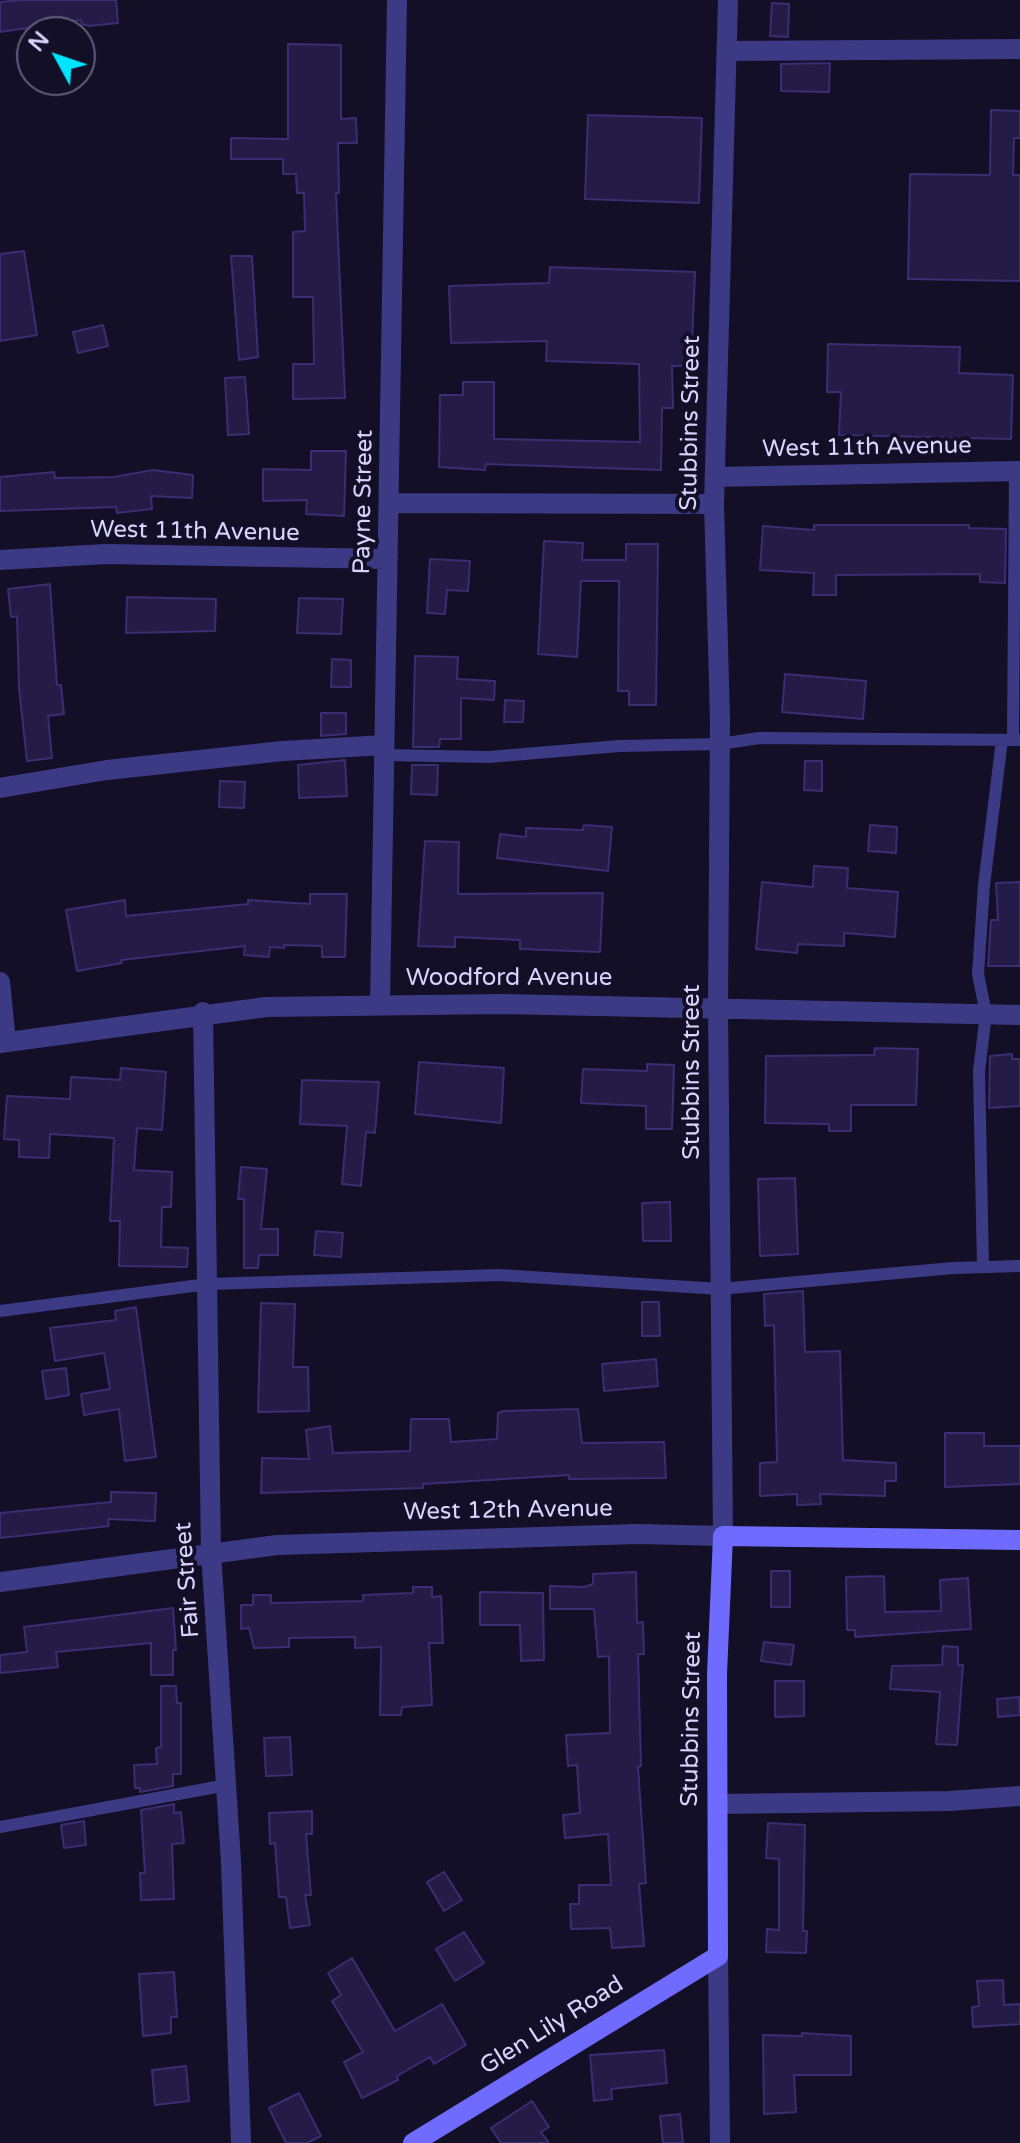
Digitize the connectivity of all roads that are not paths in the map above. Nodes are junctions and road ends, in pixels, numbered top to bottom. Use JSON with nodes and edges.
{"nodes":[{"id":1,"x":397,"y":0,"type":"edge"},
{"id":2,"x":728,"y":0,"type":"edge"},
{"id":3,"x":1020,"y":49,"type":"edge"},
{"id":4,"x":727,"y":51,"type":"junction"},
{"id":5,"x":1017,"y":471,"type":"edge"},
{"id":6,"x":715,"y":477,"type":"junction"},
{"id":7,"x":390,"y":503,"type":"junction"},
{"id":8,"x":714,"y":504,"type":"junction"},
{"id":9,"x":388,"y":559,"type":"junction"},
{"id":10,"x":0,"y":560,"type":"edge"},
{"id":11,"x":1011,"y":740,"type":"edge"},
{"id":12,"x":720,"y":744,"type":"junction"},
{"id":13,"x":384,"y":750,"type":"junction"},
{"id":14,"x":0,"y":788,"type":"edge"},
{"id":15,"x":0,"y":982,"type":"edge"},
{"id":16,"x":380,"y":1004,"type":"junction"},
{"id":17,"x":718,"y":1007,"type":"junction"},
{"id":18,"x":203,"y":1012,"type":"junction"},
{"id":19,"x":986,"y":1014,"type":"junction"},
{"id":20,"x":1020,"y":1015,"type":"edge"},
{"id":21,"x":3,"y":1042,"type":"edge"},
{"id":22,"x":1020,"y":1266,"type":"edge"},
{"id":23,"x":983,"y":1267,"type":"junction"},
{"id":24,"x":208,"y":1284,"type":"junction"},
{"id":25,"x":720,"y":1289,"type":"junction"},
{"id":26,"x":0,"y":1311,"type":"edge"},
{"id":27,"x":723,"y":1536,"type":"junction"},
{"id":28,"x":1020,"y":1540,"type":"edge"},
{"id":29,"x":211,"y":1552,"type":"junction"},
{"id":30,"x":0,"y":1582,"type":"edge"},
{"id":31,"x":227,"y":1785,"type":"junction"},
{"id":32,"x":1020,"y":1796,"type":"edge"},
{"id":33,"x":718,"y":1804,"type":"junction"},
{"id":34,"x":0,"y":1827,"type":"edge"},
{"id":35,"x":718,"y":1956,"type":"junction"},
{"id":36,"x":241,"y":2143,"type":"edge"},
{"id":37,"x":413,"y":2143,"type":"edge"},
{"id":38,"x":720,"y":2143,"type":"edge"}],
"edges":[{"from":1,"to":7,"type":"street","name":"Payne Street"},
{"from":2,"to":4,"type":"street","name":"Stubbins Street"},
{"from":3,"to":4,"type":"street"},
{"from":4,"to":6,"type":"street","name":"Stubbins Street"},
{"from":5,"to":6,"type":"street","name":"West 11th Avenue"},
{"from":5,"to":11,"type":"lane"},
{"from":6,"to":8,"type":"street","name":"Stubbins Street"},
{"from":7,"to":8,"type":"street"},
{"from":7,"to":9,"type":"street","name":"Payne Street"},
{"from":8,"to":12,"type":"street","name":"Stubbins Street"},
{"from":9,"to":10,"type":"street","name":"West 11th Avenue"},
{"from":9,"to":13,"type":"street","name":"Payne Street"},
{"from":11,"to":12,"type":"lane"},
{"from":11,"to":19,"type":"lane"},
{"from":12,"to":13,"type":"lane"},
{"from":12,"to":17,"type":"street","name":"Stubbins Street"},
{"from":13,"to":14,"type":"street"},
{"from":13,"to":16,"type":"street","name":"Payne Street"},
{"from":15,"to":21,"type":"street"},
{"from":16,"to":17,"type":"street","name":"Woodford Avenue"},
{"from":16,"to":18,"type":"street","name":"Woodford Avenue"},
{"from":17,"to":19,"type":"street","name":"Woodford Avenue"},
{"from":17,"to":25,"type":"street","name":"Stubbins Street"},
{"from":18,"to":21,"type":"street","name":"Woodford Avenue"},
{"from":18,"to":24,"type":"street","name":"Fair Street"},
{"from":19,"to":20,"type":"street","name":"Woodford Avenue"},
{"from":19,"to":23,"type":"lane"},
{"from":22,"to":23,"type":"lane"},
{"from":23,"to":25,"type":"lane"},
{"from":24,"to":25,"type":"lane"},
{"from":24,"to":26,"type":"lane"},
{"from":24,"to":29,"type":"street","name":"Fair Street"},
{"from":25,"to":27,"type":"street","name":"Stubbins Street"},
{"from":27,"to":28,"type":"street","name":"West 12th Avenue"},
{"from":27,"to":29,"type":"street","name":"West 12th Avenue"},
{"from":27,"to":33,"type":"street","name":"Stubbins Street"},
{"from":29,"to":30,"type":"street","name":"West 12th Avenue"},
{"from":29,"to":31,"type":"street","name":"Fair Street"},
{"from":31,"to":34,"type":"lane"},
{"from":31,"to":36,"type":"street","name":"Fair Street"},
{"from":32,"to":33,"type":"street"},
{"from":33,"to":35,"type":"street","name":"Stubbins Street"},
{"from":35,"to":37,"type":"street","name":"Glen Lily Road"},
{"from":35,"to":38,"type":"street","name":"Stubbins Street"}]}
